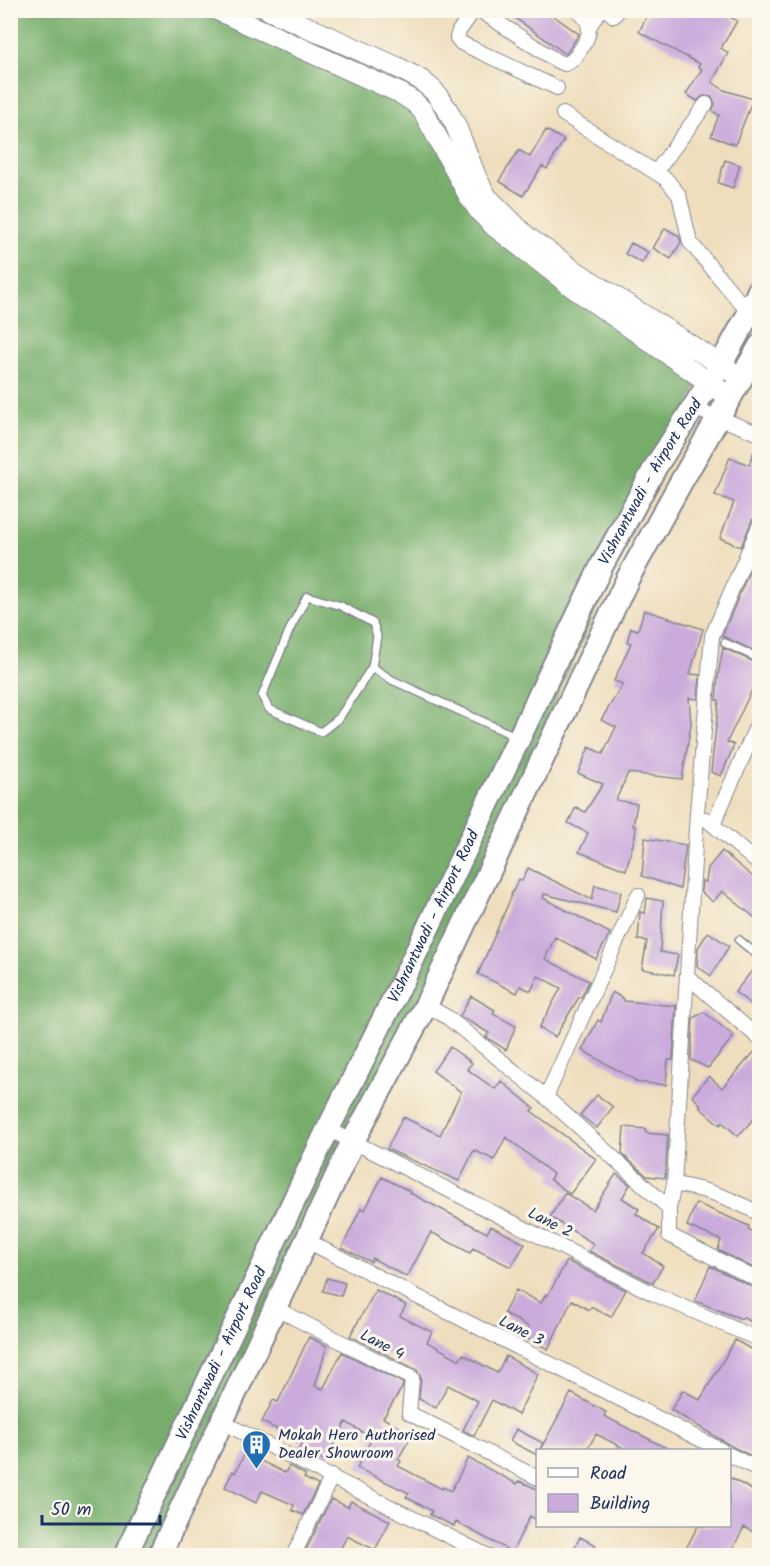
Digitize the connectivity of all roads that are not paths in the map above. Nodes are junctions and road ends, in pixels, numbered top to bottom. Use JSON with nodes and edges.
{"nodes":[{"id":1,"x":216,"y":10,"type":"edge"},
{"id":2,"x":269,"y":10,"type":"edge"},
{"id":3,"x":429,"y":10,"type":"edge"},
{"id":4,"x":434,"y":10,"type":"edge"},
{"id":5,"x":474,"y":10,"type":"edge"},
{"id":6,"x":479,"y":10,"type":"edge"},
{"id":7,"x":577,"y":10,"type":"edge"},
{"id":8,"x":600,"y":10,"type":"edge"},
{"id":9,"x":607,"y":10,"type":"edge"},
{"id":10,"x":618,"y":10,"type":"edge"},
{"id":11,"x":589,"y":27,"type":"junction"},
{"id":12,"x":556,"y":88,"type":"dead end"},
{"id":13,"x":706,"y":104,"type":"dead end"},
{"id":14,"x":564,"y":114,"type":"dead end"},
{"id":15,"x":656,"y":172,"type":"junction"},
{"id":16,"x":759,"y":288,"type":"edge"},
{"id":17,"x":749,"y":313,"type":"junction"},
{"id":18,"x":759,"y":346,"type":"edge"},
{"id":19,"x":715,"y":374,"type":"junction"},
{"id":20,"x":742,"y":378,"type":"junction"},
{"id":21,"x":731,"y":398,"type":"junction"},
{"id":22,"x":693,"y":408,"type":"junction"},
{"id":23,"x":718,"y":419,"type":"junction"},
{"id":24,"x":759,"y":434,"type":"edge"},
{"id":25,"x":759,"y":524,"type":"edge"},
{"id":26,"x":725,"y":643,"type":"dead end"},
{"id":27,"x":759,"y":659,"type":"edge"},
{"id":28,"x":372,"y":667,"type":"junction"},
{"id":29,"x":759,"y":718,"type":"edge"},
{"id":30,"x":519,"y":738,"type":"junction"},
{"id":31,"x":697,"y":813,"type":"junction"},
{"id":32,"x":713,"y":825,"type":"junction"},
{"id":33,"x":759,"y":865,"type":"edge"},
{"id":34,"x":638,"y":895,"type":"dead end"},
{"id":35,"x":739,"y":940,"type":"dead end"},
{"id":36,"x":759,"y":957,"type":"edge"},
{"id":37,"x":687,"y":976,"type":"junction"},
{"id":38,"x":426,"y":1005,"type":"junction"},
{"id":39,"x":759,"y":1039,"type":"edge"},
{"id":40,"x":546,"y":1097,"type":"junction"},
{"id":41,"x":328,"y":1129,"type":"junction"},
{"id":42,"x":353,"y":1142,"type":"junction"},
{"id":43,"x":674,"y":1184,"type":"junction"},
{"id":44,"x":669,"y":1208,"type":"junction"},
{"id":45,"x":759,"y":1214,"type":"edge"},
{"id":46,"x":307,"y":1241,"type":"junction"},
{"id":47,"x":759,"y":1281,"type":"edge"},
{"id":48,"x":275,"y":1308,"type":"junction"},
{"id":49,"x":759,"y":1340,"type":"edge"},
{"id":50,"x":222,"y":1422,"type":"junction"},
{"id":51,"x":720,"y":1449,"type":"edge"},
{"id":52,"x":731,"y":1456,"type":"edge"},
{"id":53,"x":759,"y":1470,"type":"edge"},
{"id":54,"x":332,"y":1476,"type":"junction"},
{"id":55,"x":536,"y":1477,"type":"edge"},
{"id":56,"x":125,"y":1556,"type":"edge"},
{"id":57,"x":159,"y":1556,"type":"edge"},
{"id":58,"x":293,"y":1556,"type":"edge"},
{"id":59,"x":488,"y":1556,"type":"edge"}],
"edges":[{"from":1,"to":19,"type":"street"},
{"from":2,"to":19,"type":"street"},
{"from":3,"to":4,"type":"street"},
{"from":5,"to":12,"type":"street"},
{"from":6,"to":11,"type":"street"},
{"from":7,"to":11,"type":"street"},
{"from":8,"to":11,"type":"street"},
{"from":9,"to":10,"type":"street"},
{"from":13,"to":15,"type":"street"},
{"from":14,"to":15,"type":"street"},
{"from":15,"to":17,"type":"street"},
{"from":16,"to":17,"type":"main road","name":"Vishrantwadi - Airport Road"},
{"from":17,"to":19,"type":"main road","name":"Vishrantwadi - Airport Road"},
{"from":18,"to":20,"type":"main road","name":"Vishrantwadi - Airport Road"},
{"from":19,"to":20,"type":"street"},
{"from":19,"to":21,"type":"street"},
{"from":19,"to":22,"type":"main road","name":"Vishrantwadi - Airport Road"},
{"from":20,"to":21,"type":"main road","name":"Vishrantwadi - Airport Road"},
{"from":21,"to":23,"type":"main road","name":"Vishrantwadi - Airport Road"},
{"from":22,"to":23,"type":"street"},
{"from":22,"to":30,"type":"main road","name":"Vishrantwadi - Airport Road"},
{"from":23,"to":24,"type":"street"},
{"from":23,"to":38,"type":"main road","name":"Vishrantwadi - Airport Road"},
{"from":25,"to":31,"type":"street"},
{"from":26,"to":27,"type":"lane"},
{"from":28,"to":28,"type":"lane"},
{"from":28,"to":30,"type":"lane"},
{"from":29,"to":32,"type":"street"},
{"from":30,"to":41,"type":"main road","name":"Vishrantwadi - Airport Road"},
{"from":31,"to":32,"type":"street"},
{"from":31,"to":37,"type":"street"},
{"from":32,"to":33,"type":"street"},
{"from":34,"to":40,"type":"street"},
{"from":35,"to":36,"type":"lane"},
{"from":37,"to":39,"type":"street"},
{"from":37,"to":43,"type":"street"},
{"from":38,"to":40,"type":"street"},
{"from":38,"to":42,"type":"main road","name":"Vishrantwadi - Airport Road"},
{"from":40,"to":44,"type":"street"},
{"from":41,"to":42,"type":"street","name":"Lane 2"},
{"from":41,"to":56,"type":"main road","name":"Vishrantwadi - Airport Road"},
{"from":42,"to":46,"type":"main road","name":"Vishrantwadi - Airport Road"},
{"from":42,"to":49,"type":"street","name":"Lane 2"},
{"from":43,"to":44,"type":"street"},
{"from":43,"to":45,"type":"street"},
{"from":44,"to":47,"type":"street"},
{"from":46,"to":48,"type":"main road","name":"Vishrantwadi - Airport Road"},
{"from":46,"to":51,"type":"street","name":"Lane 3"},
{"from":48,"to":50,"type":"main road","name":"Vishrantwadi - Airport Road"},
{"from":48,"to":55,"type":"street","name":"Lane 4"},
{"from":50,"to":54,"type":"street"},
{"from":50,"to":57,"type":"main road","name":"Vishrantwadi - Airport Road"},
{"from":52,"to":53,"type":"street"},
{"from":54,"to":58,"type":"street"},
{"from":54,"to":59,"type":"street"}]}
